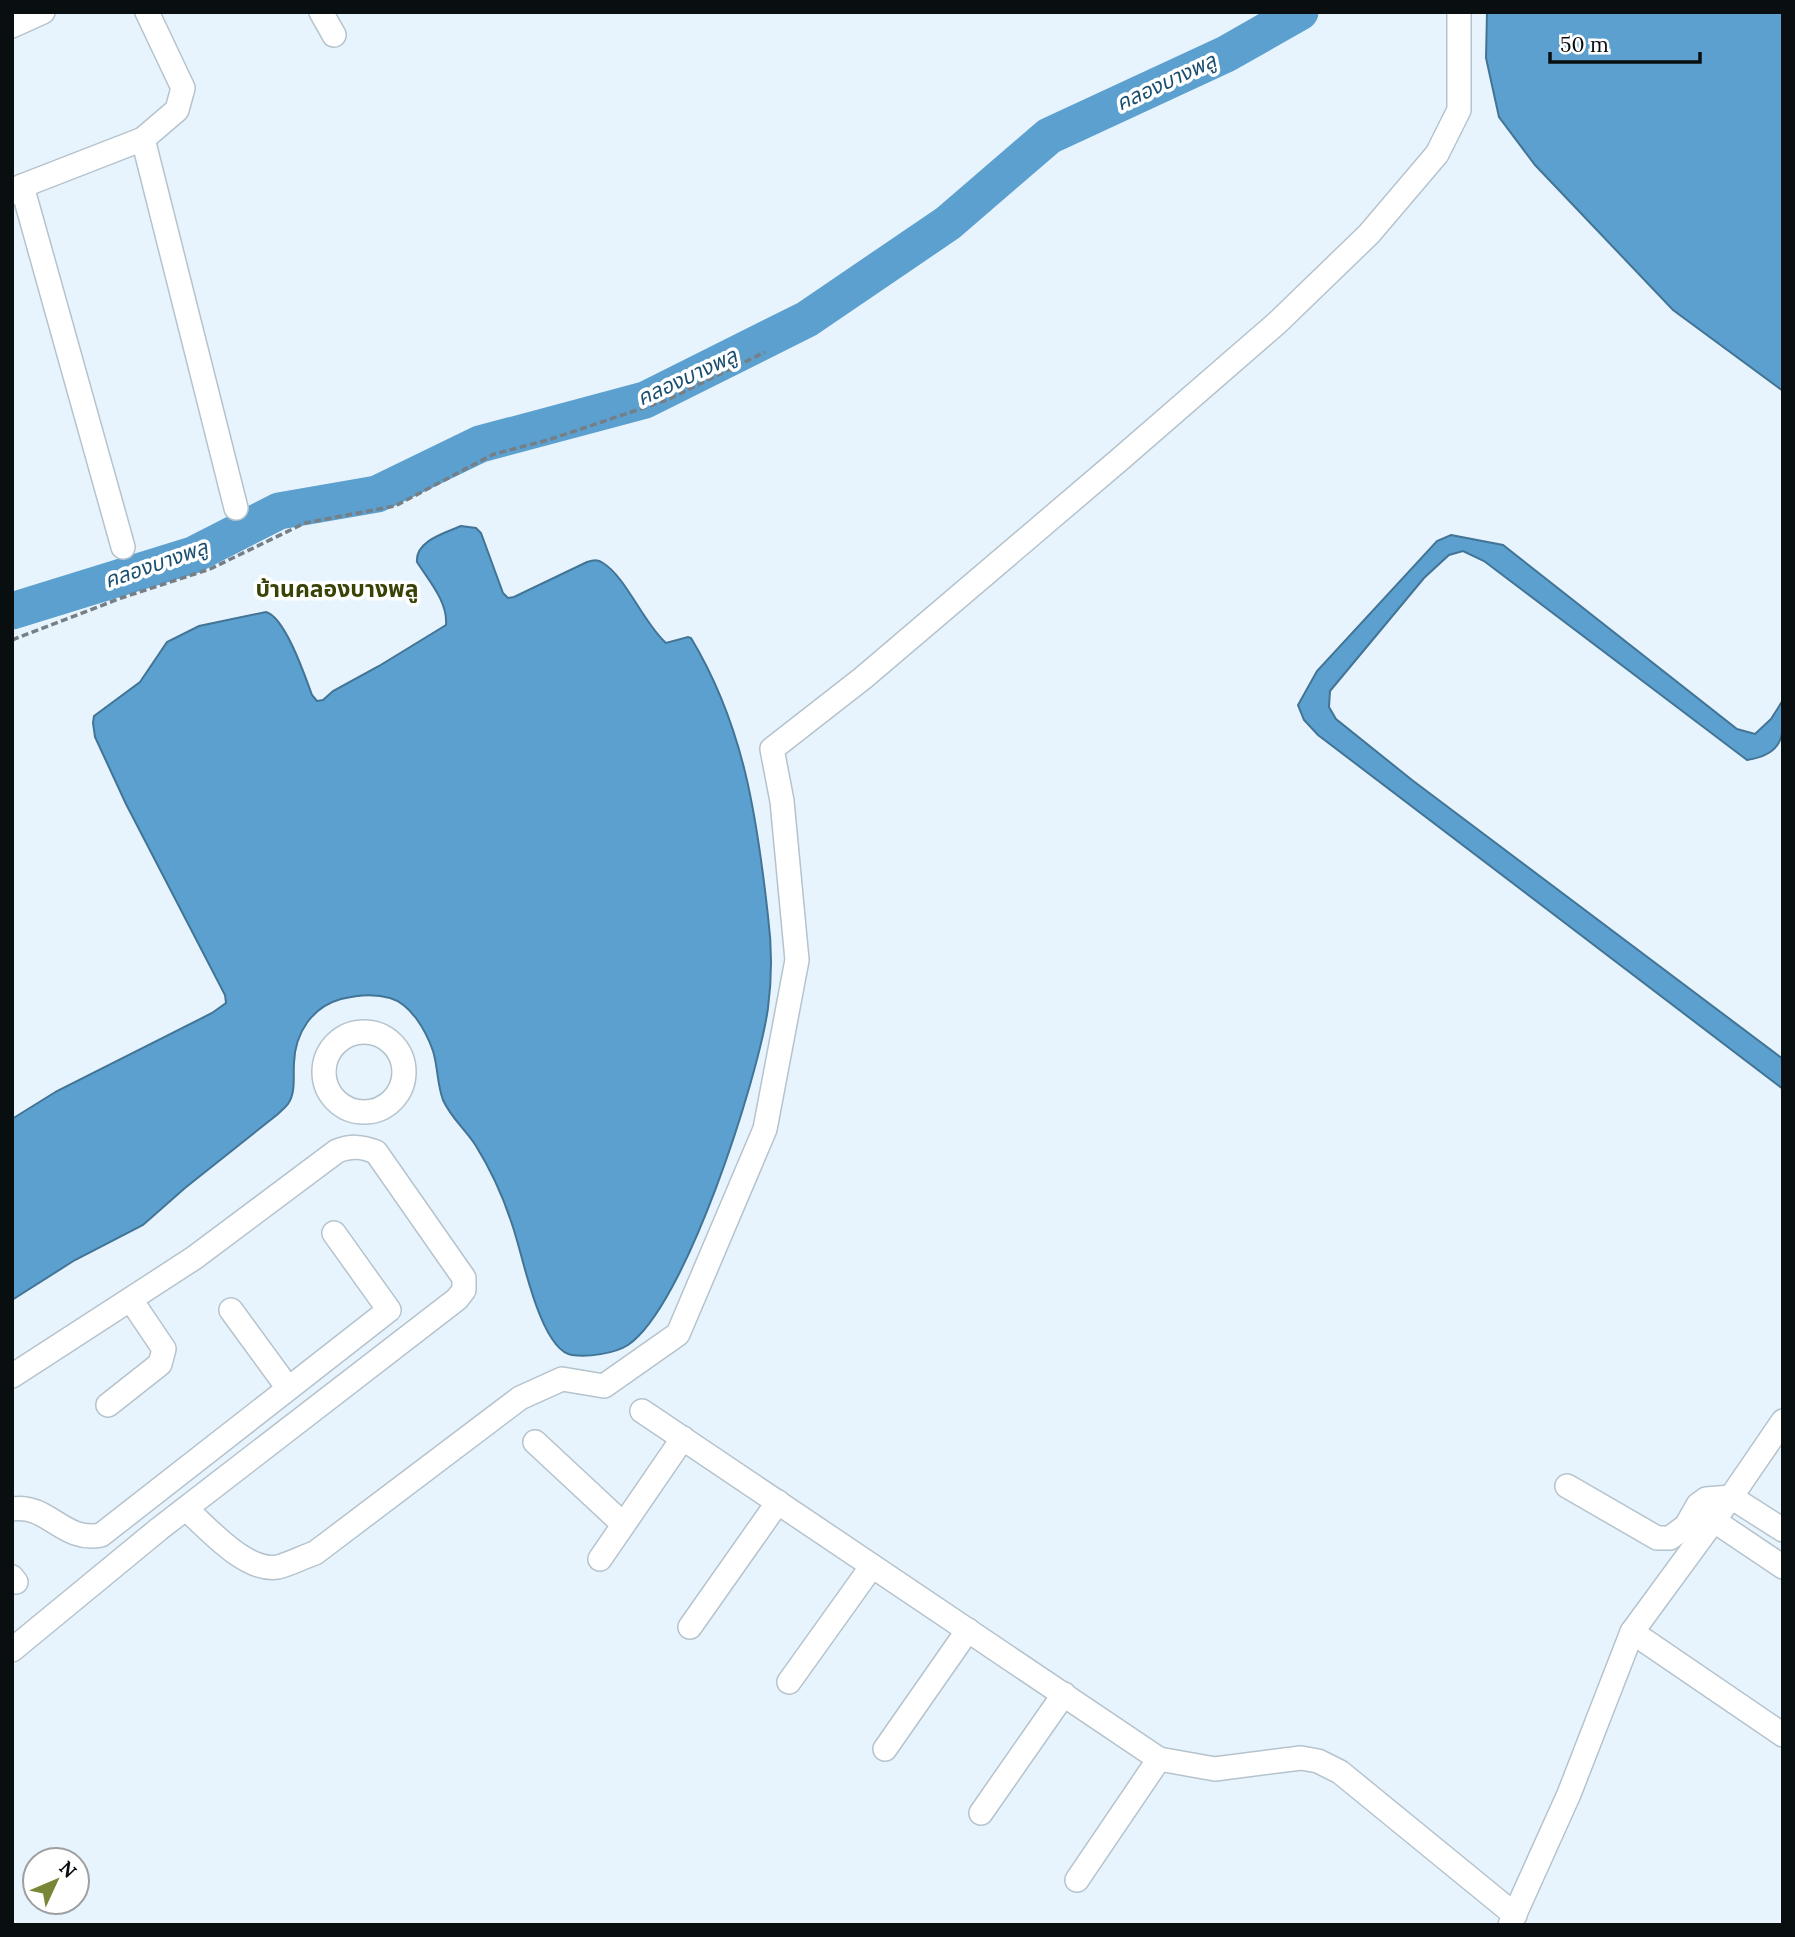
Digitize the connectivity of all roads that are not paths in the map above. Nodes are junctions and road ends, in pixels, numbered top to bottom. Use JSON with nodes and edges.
{"nodes":[{"id":1,"x":43,"y":12,"type":"edge"},
{"id":2,"x":147,"y":12,"type":"edge"},
{"id":3,"x":321,"y":12,"type":"edge"},
{"id":4,"x":1459,"y":12,"type":"edge"},
{"id":5,"x":12,"y":26,"type":"edge"},
{"id":6,"x":334,"y":35,"type":"dead end"},
{"id":7,"x":143,"y":139,"type":"junction"},
{"id":8,"x":17,"y":189,"type":"edge"},
{"id":9,"x":236,"y":508,"type":"dead end"},
{"id":10,"x":123,"y":547,"type":"dead end"},
{"id":11,"x":366,"y":1112,"type":"dead end"},
{"id":12,"x":365,"y":1147,"type":"junction"},
{"id":13,"x":334,"y":1233,"type":"dead end"},
{"id":14,"x":131,"y":1300,"type":"junction"},
{"id":15,"x":231,"y":1310,"type":"dead end"},
{"id":16,"x":12,"y":1376,"type":"edge"},
{"id":17,"x":288,"y":1388,"type":"junction"},
{"id":18,"x":108,"y":1405,"type":"dead end"},
{"id":19,"x":642,"y":1411,"type":"dead end"},
{"id":20,"x":1783,"y":1421,"type":"edge"},
{"id":21,"x":682,"y":1438,"type":"junction"},
{"id":22,"x":535,"y":1442,"type":"dead end"},
{"id":23,"x":1567,"y":1486,"type":"dead end"},
{"id":24,"x":1731,"y":1497,"type":"junction"},
{"id":25,"x":778,"y":1502,"type":"junction"},
{"id":26,"x":186,"y":1508,"type":"junction"},
{"id":27,"x":12,"y":1509,"type":"edge"},
{"id":28,"x":1713,"y":1520,"type":"junction"},
{"id":29,"x":624,"y":1524,"type":"junction"},
{"id":30,"x":1783,"y":1530,"type":"edge"},
{"id":31,"x":600,"y":1559,"type":"dead end"},
{"id":32,"x":872,"y":1566,"type":"junction"},
{"id":33,"x":1783,"y":1567,"type":"edge"},
{"id":34,"x":690,"y":1627,"type":"dead end"},
{"id":35,"x":968,"y":1630,"type":"junction"},
{"id":36,"x":1632,"y":1632,"type":"junction"},
{"id":37,"x":12,"y":1650,"type":"edge"},
{"id":38,"x":789,"y":1682,"type":"dead end"},
{"id":39,"x":1064,"y":1695,"type":"junction"},
{"id":40,"x":1783,"y":1735,"type":"edge"},
{"id":41,"x":885,"y":1749,"type":"dead end"},
{"id":42,"x":1159,"y":1759,"type":"junction"},
{"id":43,"x":981,"y":1813,"type":"dead end"},
{"id":44,"x":1077,"y":1880,"type":"dead end"},
{"id":45,"x":1513,"y":1920,"type":"edge"}],
"edges":[{"from":1,"to":5,"type":"street"},
{"from":2,"to":7,"type":"street"},
{"from":3,"to":6,"type":"street"},
{"from":4,"to":26,"type":"street"},
{"from":7,"to":8,"type":"street"},
{"from":7,"to":9,"type":"street"},
{"from":8,"to":10,"type":"street"},
{"from":11,"to":12,"type":"street"},
{"from":12,"to":14,"type":"street"},
{"from":12,"to":26,"type":"street"},
{"from":13,"to":17,"type":"street"},
{"from":14,"to":16,"type":"street"},
{"from":14,"to":18,"type":"street"},
{"from":15,"to":17,"type":"street"},
{"from":17,"to":27,"type":"street"},
{"from":19,"to":21,"type":"street"},
{"from":20,"to":24,"type":"street"},
{"from":21,"to":25,"type":"street"},
{"from":21,"to":29,"type":"street"},
{"from":22,"to":29,"type":"street"},
{"from":23,"to":24,"type":"street"},
{"from":24,"to":28,"type":"street"},
{"from":24,"to":30,"type":"street"},
{"from":25,"to":32,"type":"street"},
{"from":25,"to":34,"type":"street"},
{"from":26,"to":37,"type":"street"},
{"from":28,"to":33,"type":"street"},
{"from":28,"to":36,"type":"street"},
{"from":29,"to":31,"type":"street"},
{"from":32,"to":35,"type":"street"},
{"from":32,"to":38,"type":"street"},
{"from":35,"to":39,"type":"street"},
{"from":35,"to":41,"type":"street"},
{"from":36,"to":40,"type":"street"},
{"from":36,"to":45,"type":"street"},
{"from":39,"to":42,"type":"street"},
{"from":39,"to":43,"type":"street"},
{"from":42,"to":44,"type":"street"},
{"from":42,"to":45,"type":"street"}]}
